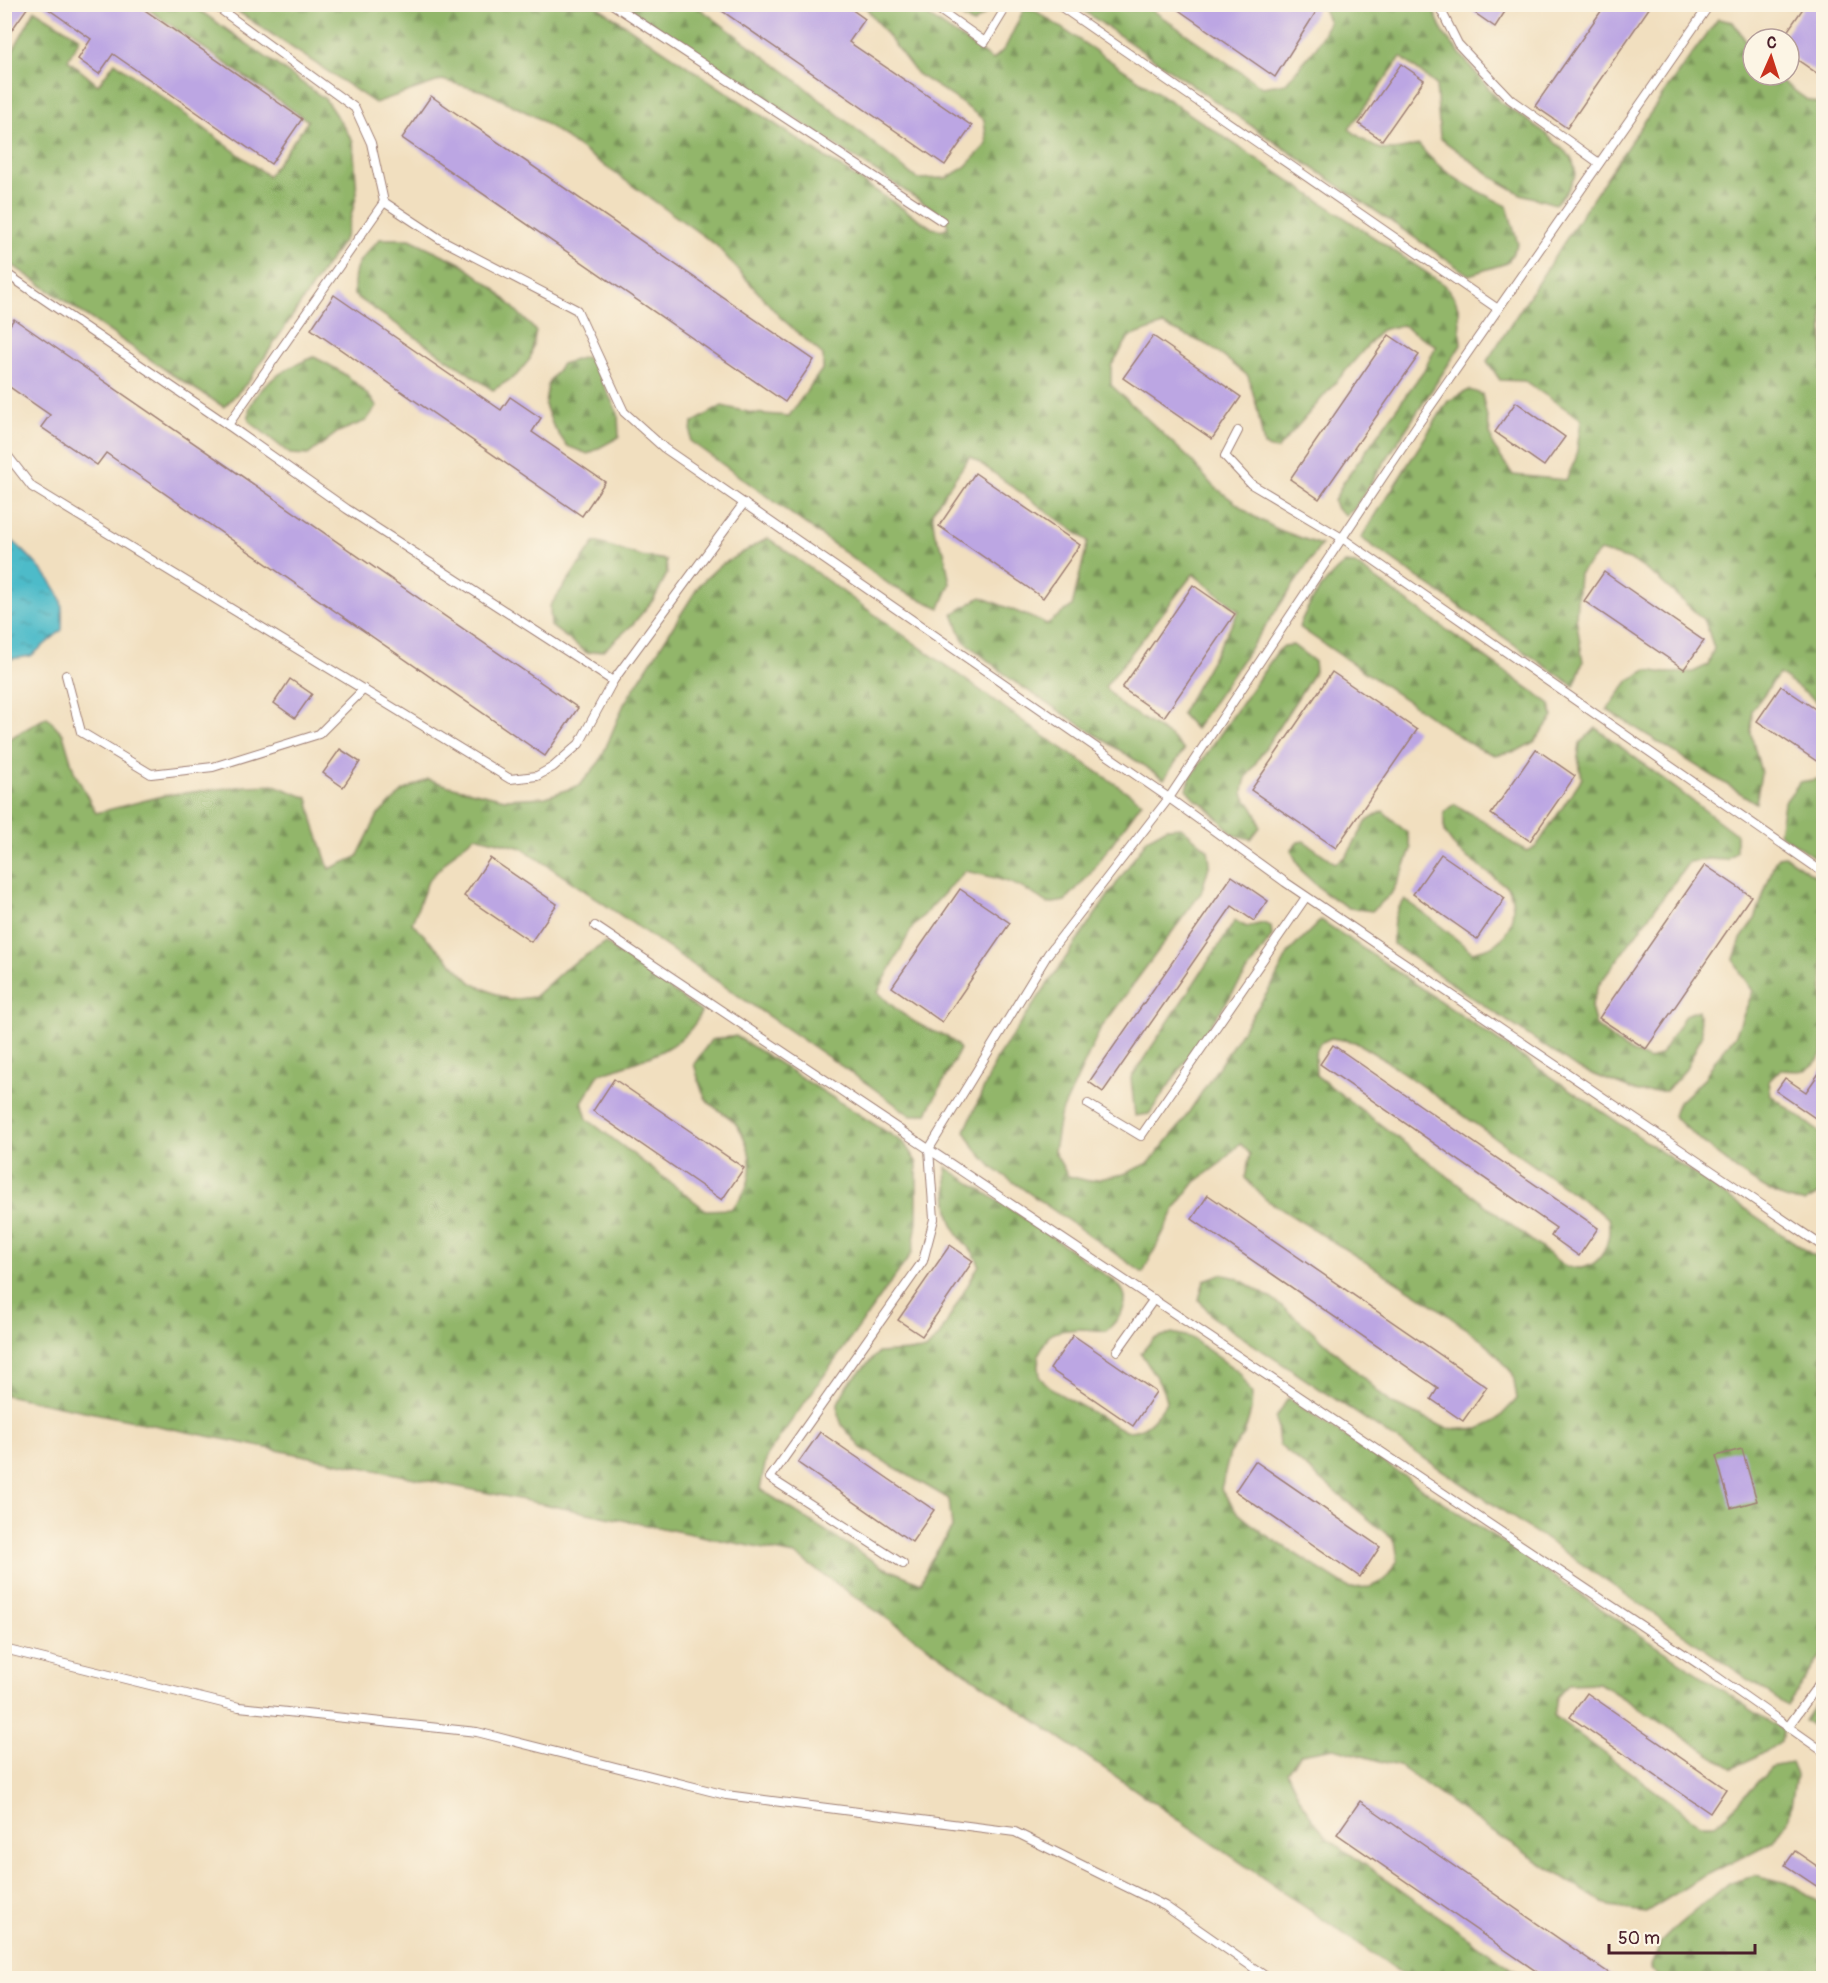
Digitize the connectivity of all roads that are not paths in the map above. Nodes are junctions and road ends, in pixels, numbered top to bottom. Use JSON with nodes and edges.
{"nodes":[{"id":1,"x":213,"y":4,"type":"edge"},
{"id":2,"x":612,"y":4,"type":"edge"},
{"id":3,"x":931,"y":4,"type":"edge"},
{"id":4,"x":1008,"y":4,"type":"edge"},
{"id":5,"x":1057,"y":4,"type":"edge"},
{"id":6,"x":1438,"y":4,"type":"edge"},
{"id":7,"x":1710,"y":4,"type":"edge"},
{"id":8,"x":1599,"y":164,"type":"junction"},
{"id":9,"x":384,"y":202,"type":"junction"},
{"id":10,"x":942,"y":221,"type":"dead end"},
{"id":11,"x":4,"y":272,"type":"edge"},
{"id":12,"x":1498,"y":309,"type":"junction"},
{"id":13,"x":228,"y":424,"type":"junction"},
{"id":14,"x":1238,"y":431,"type":"dead end"},
{"id":15,"x":4,"y":451,"type":"edge"},
{"id":16,"x":744,"y":503,"type":"junction"},
{"id":17,"x":1342,"y":538,"type":"junction"},
{"id":18,"x":66,"y":675,"type":"dead end"},
{"id":19,"x":613,"y":681,"type":"junction"},
{"id":20,"x":364,"y":689,"type":"junction"},
{"id":21,"x":1168,"y":798,"type":"junction"},
{"id":22,"x":1824,"y":873,"type":"edge"},
{"id":23,"x":1306,"y":897,"type":"junction"},
{"id":24,"x":595,"y":926,"type":"dead end"},
{"id":25,"x":1088,"y":1104,"type":"dead end"},
{"id":26,"x":929,"y":1149,"type":"junction"},
{"id":27,"x":1824,"y":1246,"type":"edge"},
{"id":28,"x":1154,"y":1299,"type":"junction"},
{"id":29,"x":1118,"y":1351,"type":"dead end"},
{"id":30,"x":903,"y":1564,"type":"dead end"},
{"id":31,"x":4,"y":1649,"type":"edge"},
{"id":32,"x":1824,"y":1677,"type":"edge"},
{"id":33,"x":1788,"y":1727,"type":"junction"},
{"id":34,"x":1824,"y":1752,"type":"edge"},
{"id":35,"x":1268,"y":1978,"type":"edge"}],
"edges":[{"from":1,"to":9,"type":"lane"},
{"from":2,"to":10,"type":"lane"},
{"from":3,"to":4,"type":"lane"},
{"from":5,"to":12,"type":"lane"},
{"from":6,"to":8,"type":"lane"},
{"from":7,"to":8,"type":"lane"},
{"from":8,"to":12,"type":"lane"},
{"from":9,"to":13,"type":"lane"},
{"from":9,"to":16,"type":"lane"},
{"from":11,"to":13,"type":"lane"},
{"from":12,"to":17,"type":"lane"},
{"from":13,"to":19,"type":"lane"},
{"from":14,"to":17,"type":"lane"},
{"from":15,"to":20,"type":"lane"},
{"from":16,"to":19,"type":"lane"},
{"from":16,"to":21,"type":"lane"},
{"from":17,"to":21,"type":"lane"},
{"from":17,"to":22,"type":"lane"},
{"from":18,"to":20,"type":"lane"},
{"from":19,"to":20,"type":"lane"},
{"from":21,"to":23,"type":"lane"},
{"from":21,"to":26,"type":"lane"},
{"from":23,"to":25,"type":"lane"},
{"from":23,"to":27,"type":"lane"},
{"from":24,"to":26,"type":"lane"},
{"from":26,"to":28,"type":"lane"},
{"from":26,"to":30,"type":"lane"},
{"from":28,"to":29,"type":"lane"},
{"from":28,"to":33,"type":"lane"},
{"from":31,"to":35,"type":"lane"},
{"from":32,"to":33,"type":"lane"},
{"from":33,"to":34,"type":"lane"}]}
